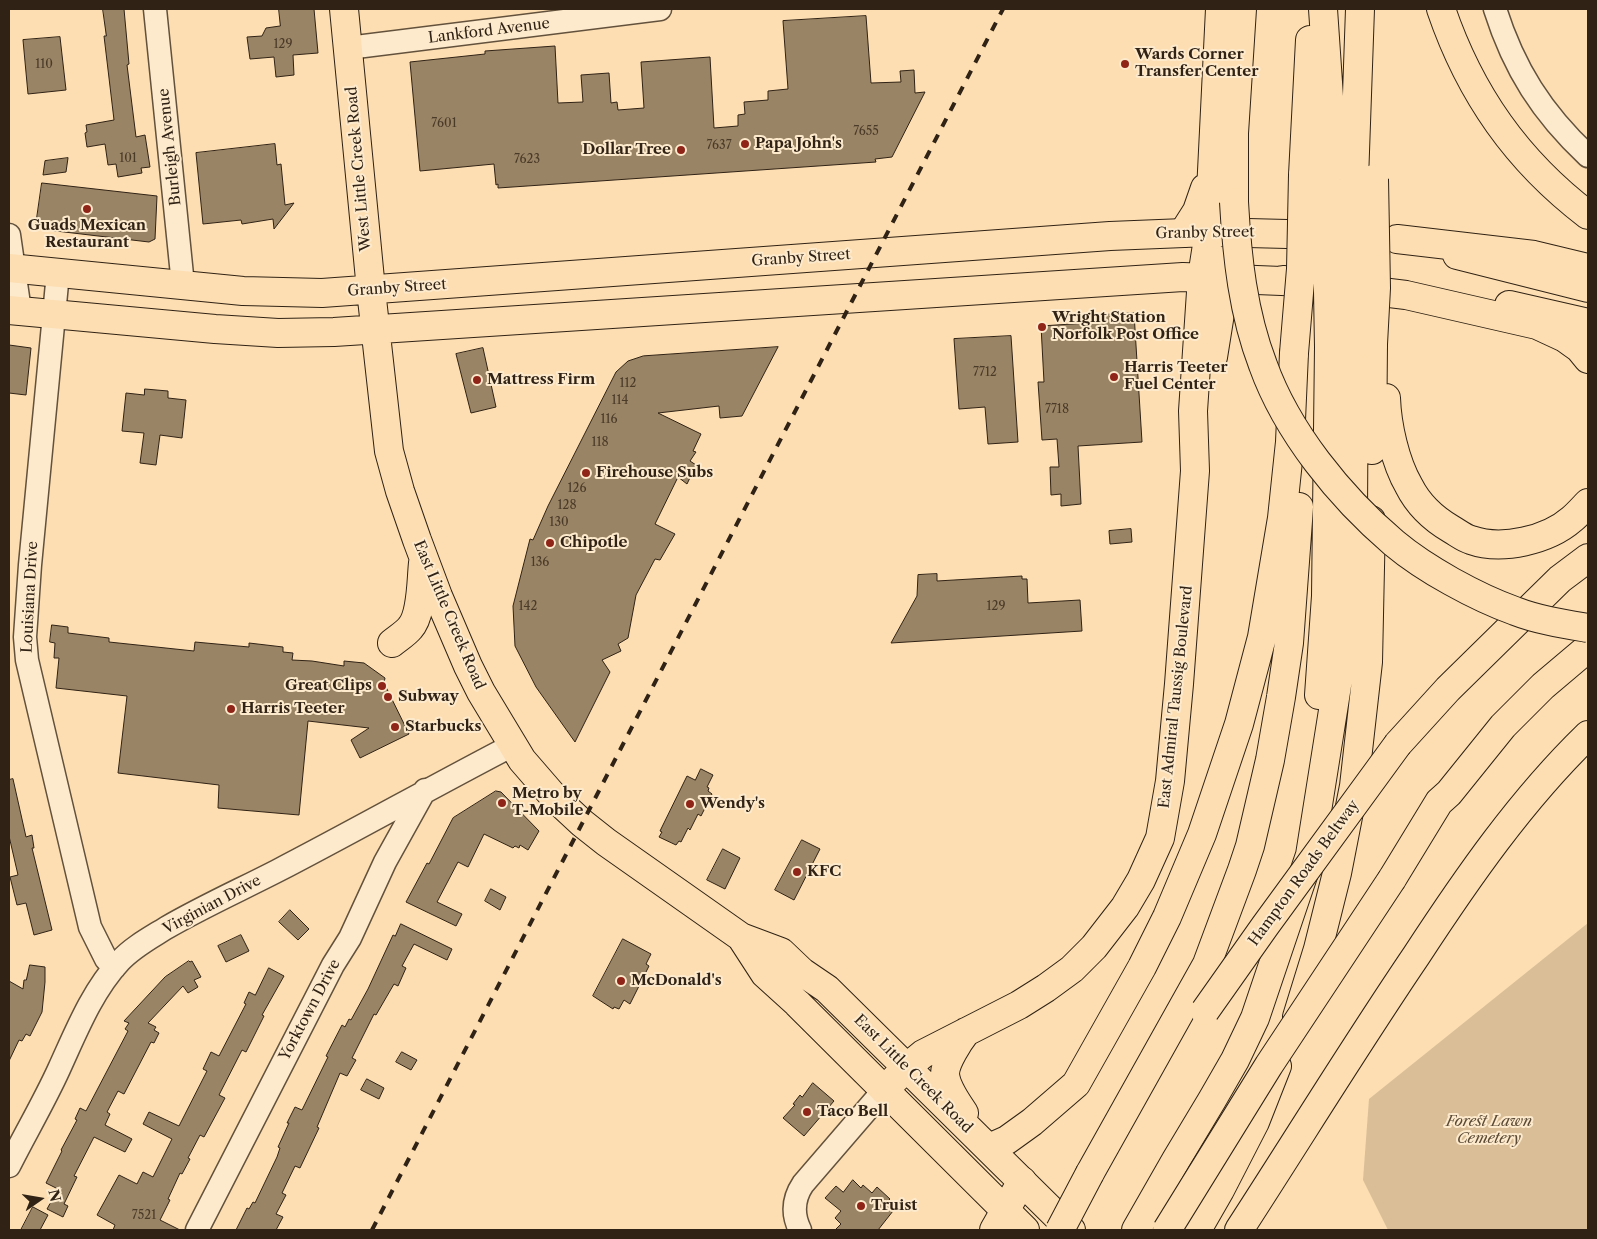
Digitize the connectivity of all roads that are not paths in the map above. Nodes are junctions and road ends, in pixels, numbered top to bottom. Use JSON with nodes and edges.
{"nodes":[{"id":1,"x":155,"y":9,"type":"edge"},
{"id":2,"x":344,"y":9,"type":"edge"},
{"id":3,"x":660,"y":9,"type":"edge"},
{"id":4,"x":1220,"y":9,"type":"edge"},
{"id":5,"x":1242,"y":9,"type":"edge"},
{"id":6,"x":1312,"y":9,"type":"edge"},
{"id":7,"x":1323,"y":9,"type":"edge"},
{"id":8,"x":1360,"y":9,"type":"edge"},
{"id":9,"x":1374,"y":9,"type":"edge"},
{"id":10,"x":1441,"y":9,"type":"edge"},
{"id":11,"x":1496,"y":9,"type":"edge"},
{"id":12,"x":575,"y":14,"type":"edge"},
{"id":13,"x":348,"y":48,"type":"junction"},
{"id":14,"x":1588,"y":156,"type":"edge"},
{"id":15,"x":1315,"y":178,"type":"junction"},
{"id":16,"x":1364,"y":180,"type":"junction"},
{"id":17,"x":1588,"y":215,"type":"edge"},
{"id":18,"x":1205,"y":232,"type":"junction"},
{"id":19,"x":9,"y":235,"type":"edge"},
{"id":20,"x":1398,"y":239,"type":"junction"},
{"id":21,"x":11,"y":268,"type":"edge"},
{"id":22,"x":1588,"y":268,"type":"edge"},
{"id":23,"x":58,"y":273,"type":"junction"},
{"id":24,"x":1292,"y":275,"type":"junction"},
{"id":25,"x":1212,"y":277,"type":"junction"},
{"id":26,"x":183,"y":285,"type":"junction"},
{"id":27,"x":1588,"y":288,"type":"edge"},
{"id":28,"x":371,"y":290,"type":"junction"},
{"id":29,"x":14,"y":311,"type":"edge"},
{"id":30,"x":54,"y":315,"type":"junction"},
{"id":31,"x":1588,"y":323,"type":"edge"},
{"id":32,"x":375,"y":330,"type":"junction"},
{"id":33,"x":1340,"y":347,"type":"junction"},
{"id":34,"x":1588,"y":359,"type":"edge"},
{"id":35,"x":1588,"y":502,"type":"edge"},
{"id":36,"x":423,"y":557,"type":"junction"},
{"id":37,"x":1588,"y":558,"type":"edge"},
{"id":38,"x":1588,"y":628,"type":"edge"},
{"id":39,"x":392,"y":643,"type":"dead end"},
{"id":40,"x":1588,"y":648,"type":"edge"},
{"id":41,"x":1588,"y":735,"type":"edge"},
{"id":42,"x":512,"y":745,"type":"junction"},
{"id":43,"x":1588,"y":754,"type":"edge"},
{"id":44,"x":425,"y":790,"type":"junction"},
{"id":45,"x":1460,"y":890,"type":"junction"},
{"id":46,"x":741,"y":937,"type":"junction"},
{"id":47,"x":114,"y":968,"type":"junction"},
{"id":48,"x":966,"y":1032,"type":"junction"},
{"id":49,"x":906,"y":1068,"type":"junction"},
{"id":50,"x":884,"y":1090,"type":"junction"},
{"id":51,"x":989,"y":1148,"type":"junction"},
{"id":52,"x":9,"y":1166,"type":"edge"},
{"id":53,"x":1094,"y":1179,"type":"junction"},
{"id":54,"x":1022,"y":1181,"type":"junction"},
{"id":55,"x":999,"y":1220,"type":"edge"},
{"id":56,"x":196,"y":1230,"type":"edge"},
{"id":57,"x":800,"y":1230,"type":"edge"},
{"id":58,"x":1025,"y":1230,"type":"edge"},
{"id":59,"x":1060,"y":1230,"type":"edge"},
{"id":60,"x":1072,"y":1230,"type":"edge"},
{"id":61,"x":1136,"y":1230,"type":"edge"},
{"id":62,"x":1167,"y":1230,"type":"edge"},
{"id":63,"x":1197,"y":1230,"type":"edge"},
{"id":64,"x":1239,"y":1230,"type":"edge"}],
"edges":[{"from":1,"to":26,"type":"street","name":"Burleigh Avenue"},
{"from":2,"to":13,"type":"main road","name":"West Little Creek Road"},
{"from":3,"to":12,"type":"street","name":"Lankford Avenue"},
{"from":4,"to":18,"type":"main road"},
{"from":5,"to":38,"type":"main road","bridge":true},
{"from":6,"to":15,"type":"main road"},
{"from":7,"to":15,"type":"main road"},
{"from":8,"to":16,"type":"main road"},
{"from":9,"to":16,"type":"main road"},
{"from":10,"to":17,"type":"main road"},
{"from":11,"to":14,"type":"street"},
{"from":12,"to":13,"type":"street","name":"Lankford Avenue"},
{"from":13,"to":28,"type":"main road","name":"West Little Creek Road"},
{"from":15,"to":24,"type":"main road","bridge":true},
{"from":15,"to":33,"type":"main road","bridge":true},
{"from":16,"to":33,"type":"main road","bridge":true},
{"from":16,"to":33,"type":"main road","bridge":true},
{"from":18,"to":20,"type":"main road","name":"Granby Street"},
{"from":18,"to":25,"type":"main road","name":"East Admiral Taussig Boulevard"},
{"from":18,"to":28,"type":"main road","name":"Granby Street"},
{"from":19,"to":21,"type":"street"},
{"from":20,"to":22,"type":"main road"},
{"from":20,"to":27,"type":"main road","name":"Granby Street"},
{"from":21,"to":23,"type":"main road","name":"Granby Street"},
{"from":21,"to":29,"type":"street"},
{"from":23,"to":26,"type":"main road","name":"Granby Street"},
{"from":23,"to":30,"type":"street","name":"Louisiana Drive"},
{"from":24,"to":25,"type":"main road"},
{"from":24,"to":31,"type":"main road"},
{"from":24,"to":33,"type":"main road","bridge":true},
{"from":24,"to":34,"type":"main road"},
{"from":25,"to":32,"type":"main road"},
{"from":25,"to":48,"type":"main road","name":"East Admiral Taussig Boulevard"},
{"from":26,"to":28,"type":"main road","name":"Granby Street"},
{"from":28,"to":32,"type":"main road","name":"West Little Creek Road"},
{"from":29,"to":30,"type":"main road"},
{"from":30,"to":32,"type":"main road"},
{"from":30,"to":47,"type":"street","name":"Louisiana Drive"},
{"from":32,"to":36,"type":"main road","name":"East Little Creek Road"},
{"from":33,"to":35,"type":"main road"},
{"from":33,"to":51,"type":"main road"},
{"from":33,"to":53,"type":"main road"},
{"from":33,"to":61,"type":"main road"},
{"from":33,"to":63,"type":"main road"},
{"from":36,"to":39,"type":"main road"},
{"from":36,"to":42,"type":"main road","name":"East Little Creek Road"},
{"from":37,"to":53,"type":"main road","name":"Hampton Roads Beltway","bridge":true},
{"from":40,"to":62,"type":"main road","bridge":true},
{"from":41,"to":45,"type":"main road"},
{"from":42,"to":44,"type":"street","name":"Virginian Drive"},
{"from":42,"to":46,"type":"main road","name":"East Little Creek Road"},
{"from":43,"to":45,"type":"main road"},
{"from":44,"to":47,"type":"street","name":"Virginian Drive"},
{"from":44,"to":56,"type":"street","name":"Yorktown Drive"},
{"from":45,"to":64,"type":"main road"},
{"from":46,"to":49,"type":"main road","name":"East Little Creek Road"},
{"from":46,"to":50,"type":"main road","name":"East Little Creek Road"},
{"from":47,"to":52,"type":"street","name":"Virginian Drive"},
{"from":48,"to":49,"type":"main road","name":"East Admiral Taussig Boulevard"},
{"from":48,"to":51,"type":"main road"},
{"from":49,"to":50,"type":"main road","name":"East Admiral Taussig Boulevard"},
{"from":49,"to":51,"type":"main road","name":"East Little Creek Road"},
{"from":50,"to":55,"type":"main road","name":"East Little Creek Road"},
{"from":50,"to":57,"type":"street"},
{"from":51,"to":54,"type":"main road","name":"East Little Creek Road"},
{"from":53,"to":59,"type":"main road","bridge":true},
{"from":53,"to":60,"type":"main road","name":"Hampton Roads Beltway"},
{"from":54,"to":55,"type":"main road"},
{"from":54,"to":60,"type":"main road","name":"East Little Creek Road"},
{"from":55,"to":58,"type":"main road","name":"East Little Creek Road"}]}
